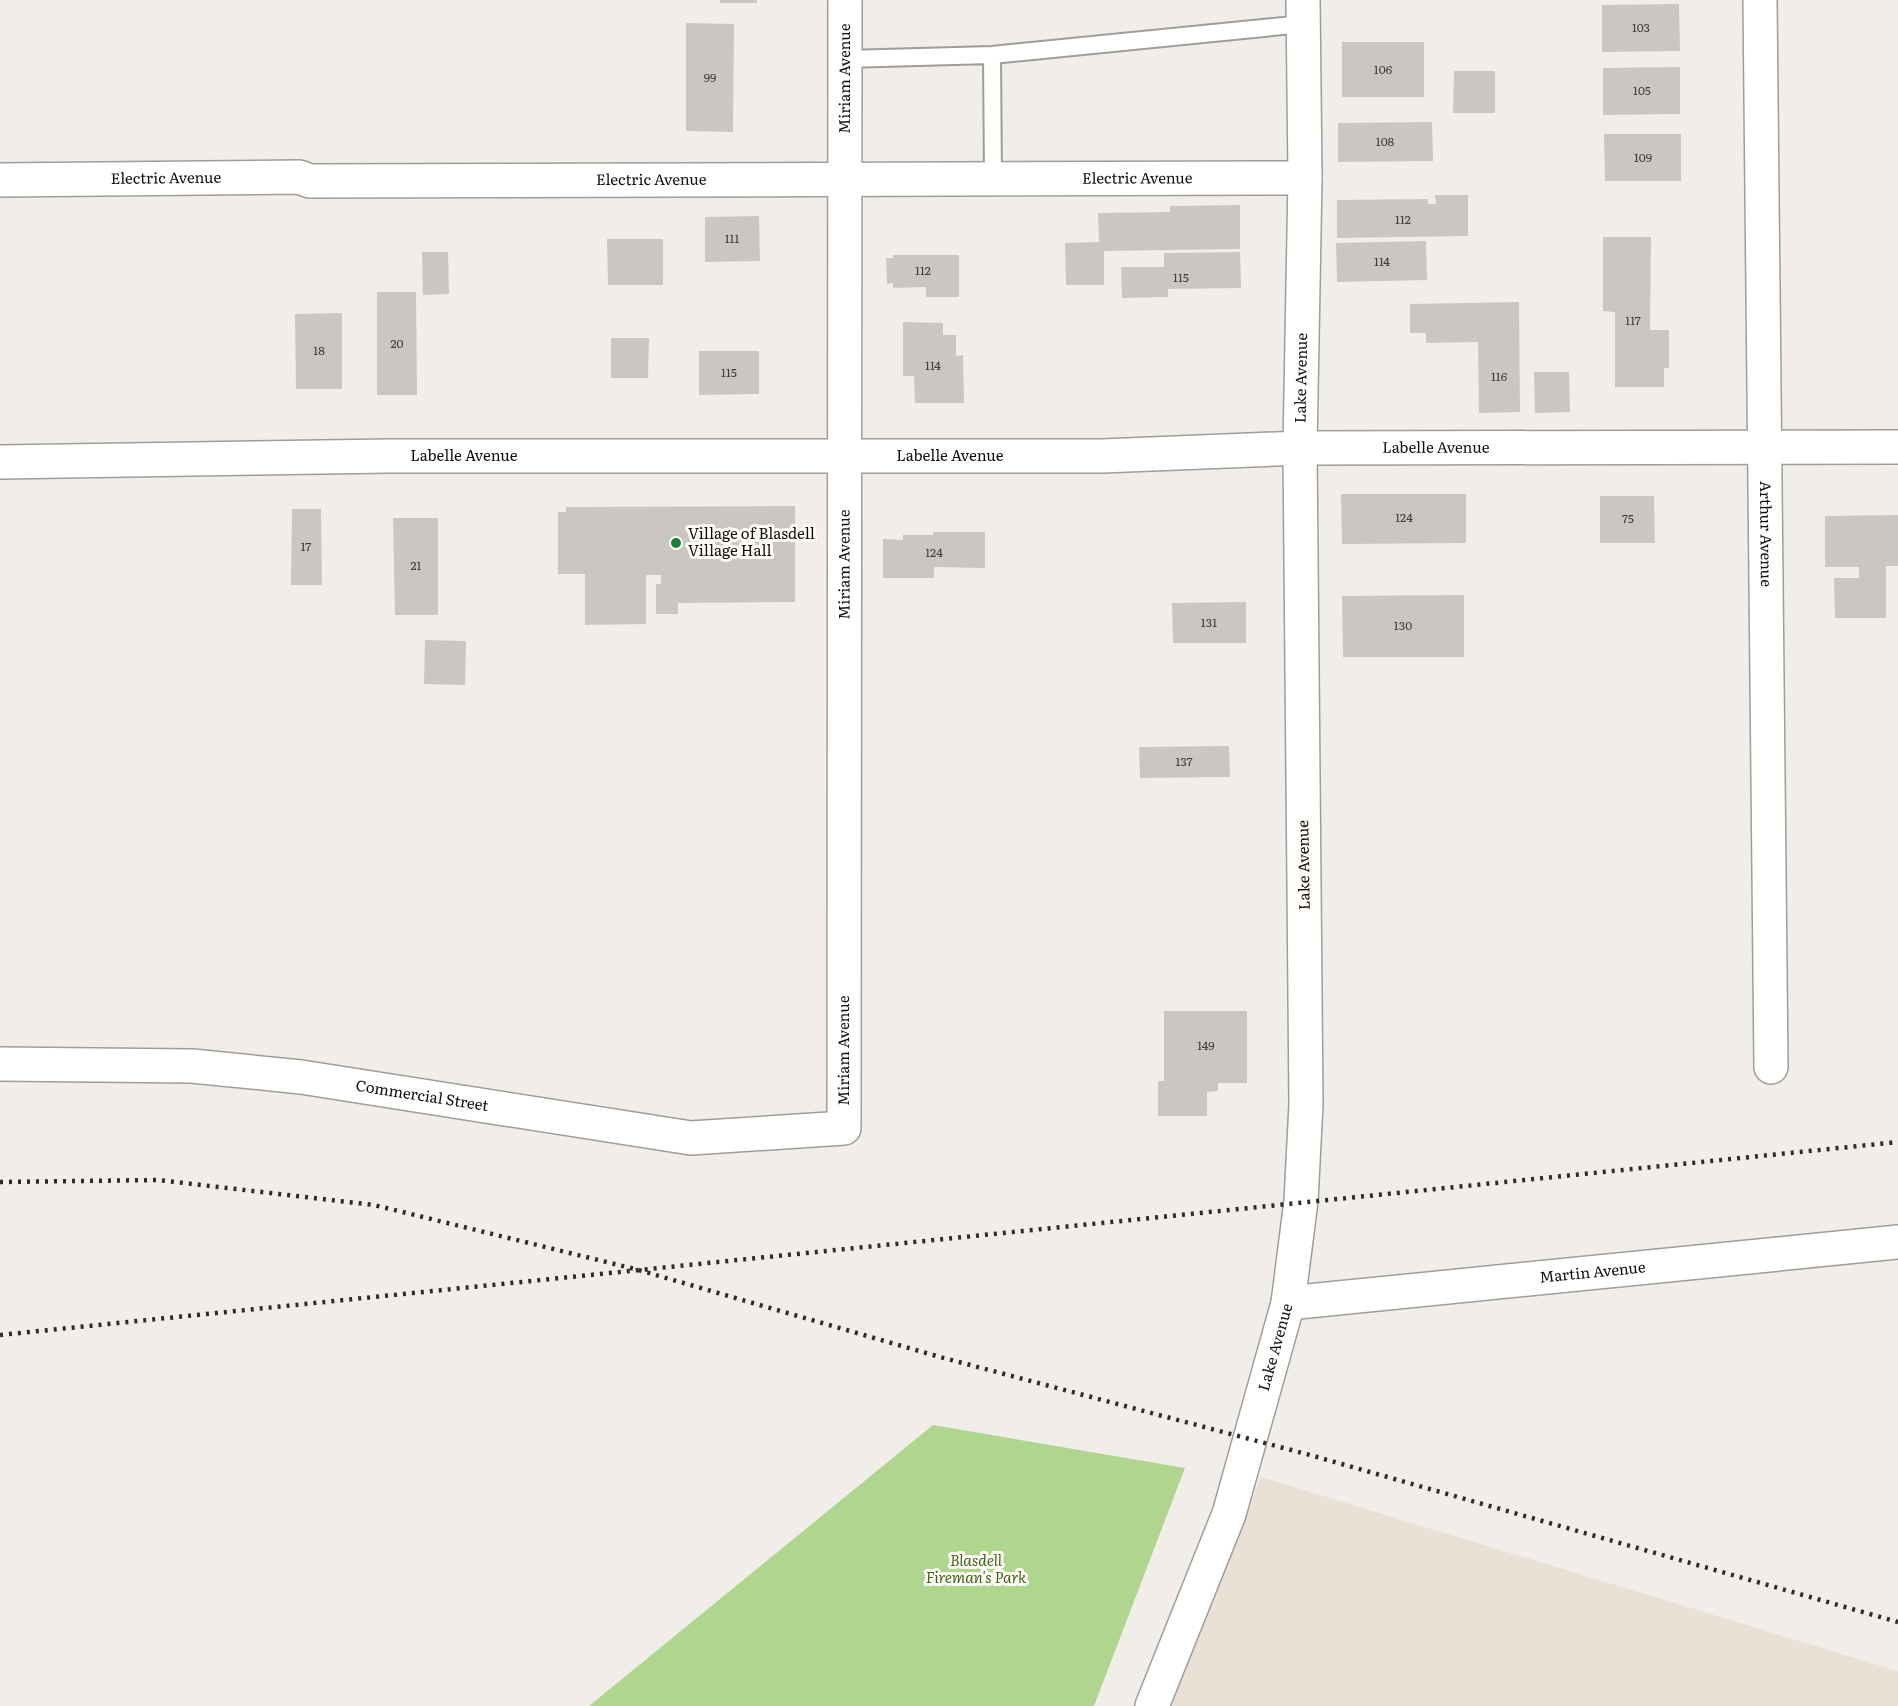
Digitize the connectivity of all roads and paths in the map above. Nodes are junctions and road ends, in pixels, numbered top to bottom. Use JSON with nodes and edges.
{"nodes":[{"id":1,"x":845,"y":0,"type":"edge"},
{"id":2,"x":1760,"y":0,"type":"edge"},
{"id":3,"x":1303,"y":12,"type":"edge"},
{"id":4,"x":992,"y":55,"type":"junction"},
{"id":5,"x":845,"y":60,"type":"junction"},
{"id":6,"x":1305,"y":178,"type":"junction"},
{"id":7,"x":993,"y":179,"type":"junction"},
{"id":8,"x":0,"y":180,"type":"edge"},
{"id":9,"x":844,"y":180,"type":"junction"},
{"id":10,"x":1898,"y":447,"type":"edge"},
{"id":11,"x":1300,"y":448,"type":"junction"},
{"id":12,"x":1766,"y":449,"type":"junction"},
{"id":13,"x":845,"y":455,"type":"junction"},
{"id":14,"x":0,"y":462,"type":"edge"},
{"id":15,"x":0,"y":1064,"type":"edge"},
{"id":16,"x":1771,"y":1067,"type":"dead end"},
{"id":17,"x":844,"y":1128,"type":"joint"},
{"id":18,"x":1898,"y":1242,"type":"edge"},
{"id":19,"x":1288,"y":1303,"type":"junction"},
{"id":20,"x":1152,"y":1706,"type":"edge"}],
"edges":[{"from":1,"to":5,"type":"street","name":"Miriam Avenue"},
{"from":2,"to":12,"type":"street","name":"Arthur Avenue"},
{"from":3,"to":4,"type":"lane"},
{"from":3,"to":6,"type":"street","name":"Lake Avenue"},
{"from":4,"to":5,"type":"lane"},
{"from":4,"to":7,"type":"lane"},
{"from":5,"to":9,"type":"street","name":"Miriam Avenue"},
{"from":6,"to":7,"type":"street","name":"Electric Avenue"},
{"from":6,"to":11,"type":"street","name":"Lake Avenue"},
{"from":7,"to":9,"type":"street","name":"Electric Avenue"},
{"from":8,"to":9,"type":"street","name":"Electric Avenue"},
{"from":9,"to":13,"type":"street","name":"Miriam Avenue"},
{"from":10,"to":12,"type":"street","name":"Labelle Avenue"},
{"from":11,"to":12,"type":"street","name":"Labelle Avenue"},
{"from":11,"to":13,"type":"street","name":"Labelle Avenue"},
{"from":11,"to":19,"type":"street","name":"Lake Avenue"},
{"from":12,"to":16,"type":"street","name":"Arthur Avenue"},
{"from":13,"to":14,"type":"street","name":"Labelle Avenue"},
{"from":13,"to":17,"type":"street","name":"Miriam Avenue"},
{"from":15,"to":17,"type":"street","name":"Commercial Street"},
{"from":18,"to":19,"type":"street","name":"Martin Avenue"},
{"from":19,"to":20,"type":"street","name":"Lake Avenue"}]}
